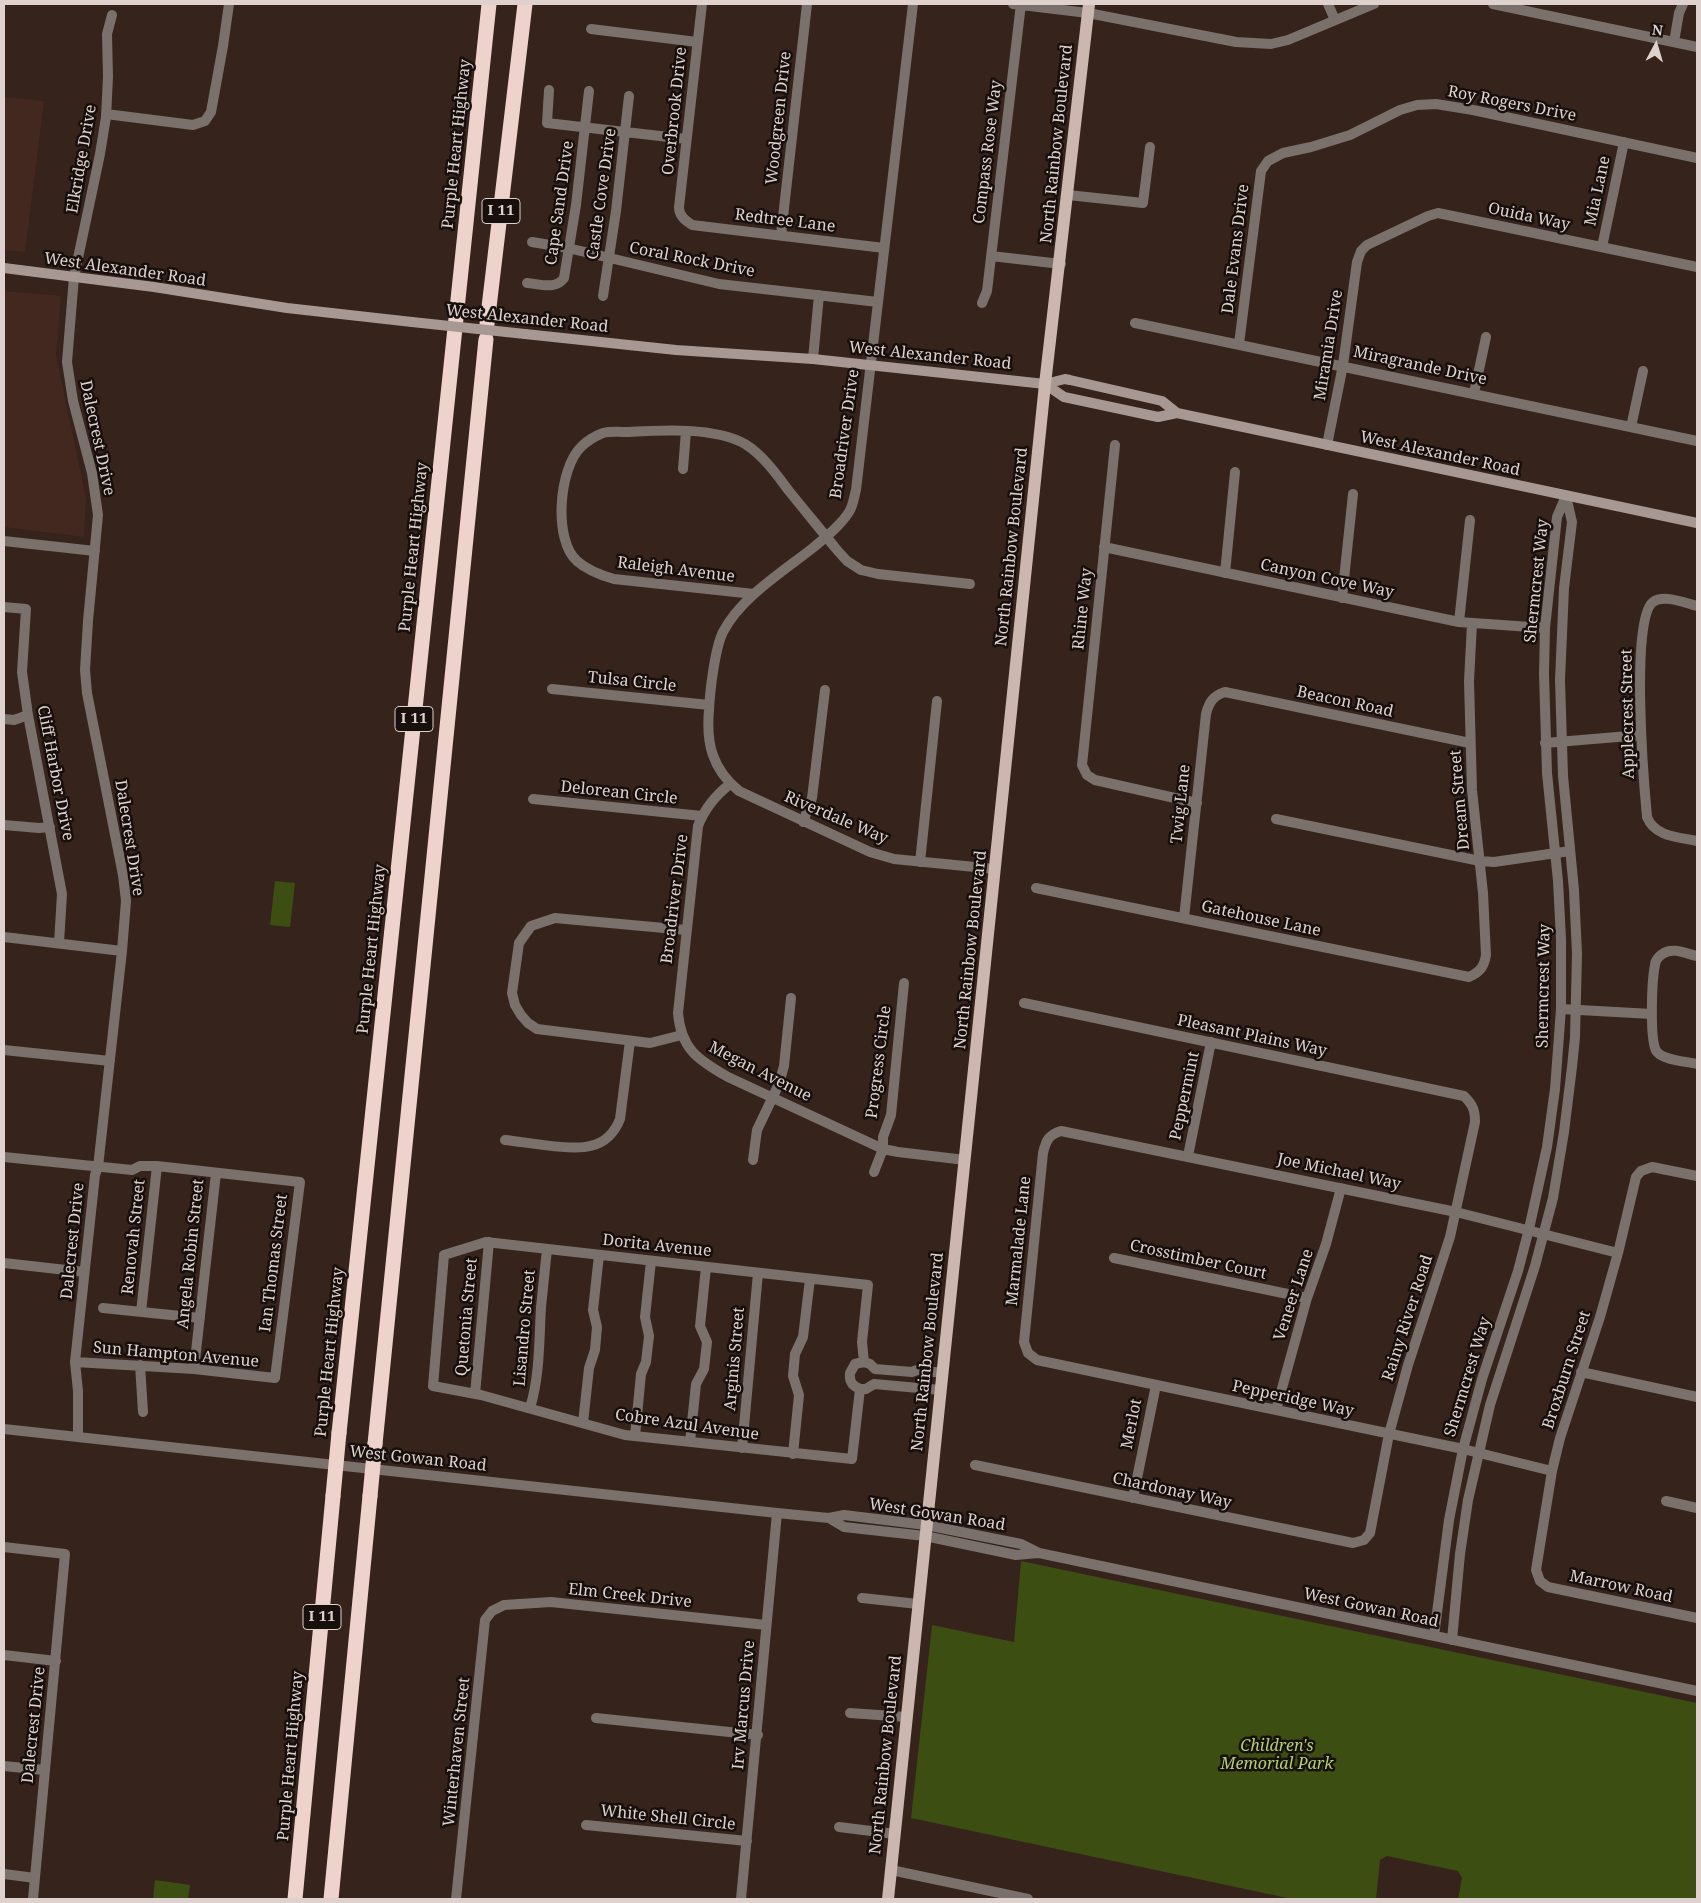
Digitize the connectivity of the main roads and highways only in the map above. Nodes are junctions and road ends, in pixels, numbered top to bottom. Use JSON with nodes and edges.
{"nodes":[{"id":1,"x":489,"y":4,"type":"edge"},
{"id":2,"x":525,"y":4,"type":"edge"},
{"id":3,"x":1089,"y":8,"type":"edge"},
{"id":4,"x":5,"y":269,"type":"edge"},
{"id":5,"x":487,"y":324,"type":"dead end"},
{"id":6,"x":486,"y":339,"type":"dead end"},
{"id":7,"x":1045,"y":384,"type":"junction"},
{"id":8,"x":1177,"y":413,"type":"junction"},
{"id":9,"x":1697,"y":523,"type":"edge"},
{"id":10,"x":339,"y":1820,"type":"junction"},
{"id":11,"x":295,"y":1899,"type":"edge"},
{"id":12,"x":331,"y":1899,"type":"edge"},
{"id":13,"x":337,"y":1899,"type":"edge"},
{"id":14,"x":888,"y":1899,"type":"edge"}],
"edges":[{"from":1,"to":11,"type":"highway","name":"Purple Heart Highway","number":"I 11","bridge":true},
{"from":2,"to":5,"type":"highway","number":"I 11"},
{"from":3,"to":7,"type":"main road","name":"North Rainbow Boulevard"},
{"from":4,"to":7,"type":"main road","name":"West Alexander Road","bridge":true},
{"from":6,"to":10,"type":"highway","number":"I 11","bridge":true},
{"from":7,"to":8,"type":"main road","name":"West Alexander Road"},
{"from":7,"to":8,"type":"main road","name":"West Alexander Road"},
{"from":7,"to":14,"type":"main road","name":"North Rainbow Boulevard"},
{"from":8,"to":9,"type":"main road","name":"West Alexander Road"},
{"from":10,"to":12,"type":"highway","number":"I 11"},
{"from":10,"to":13,"type":"highway"}]}
